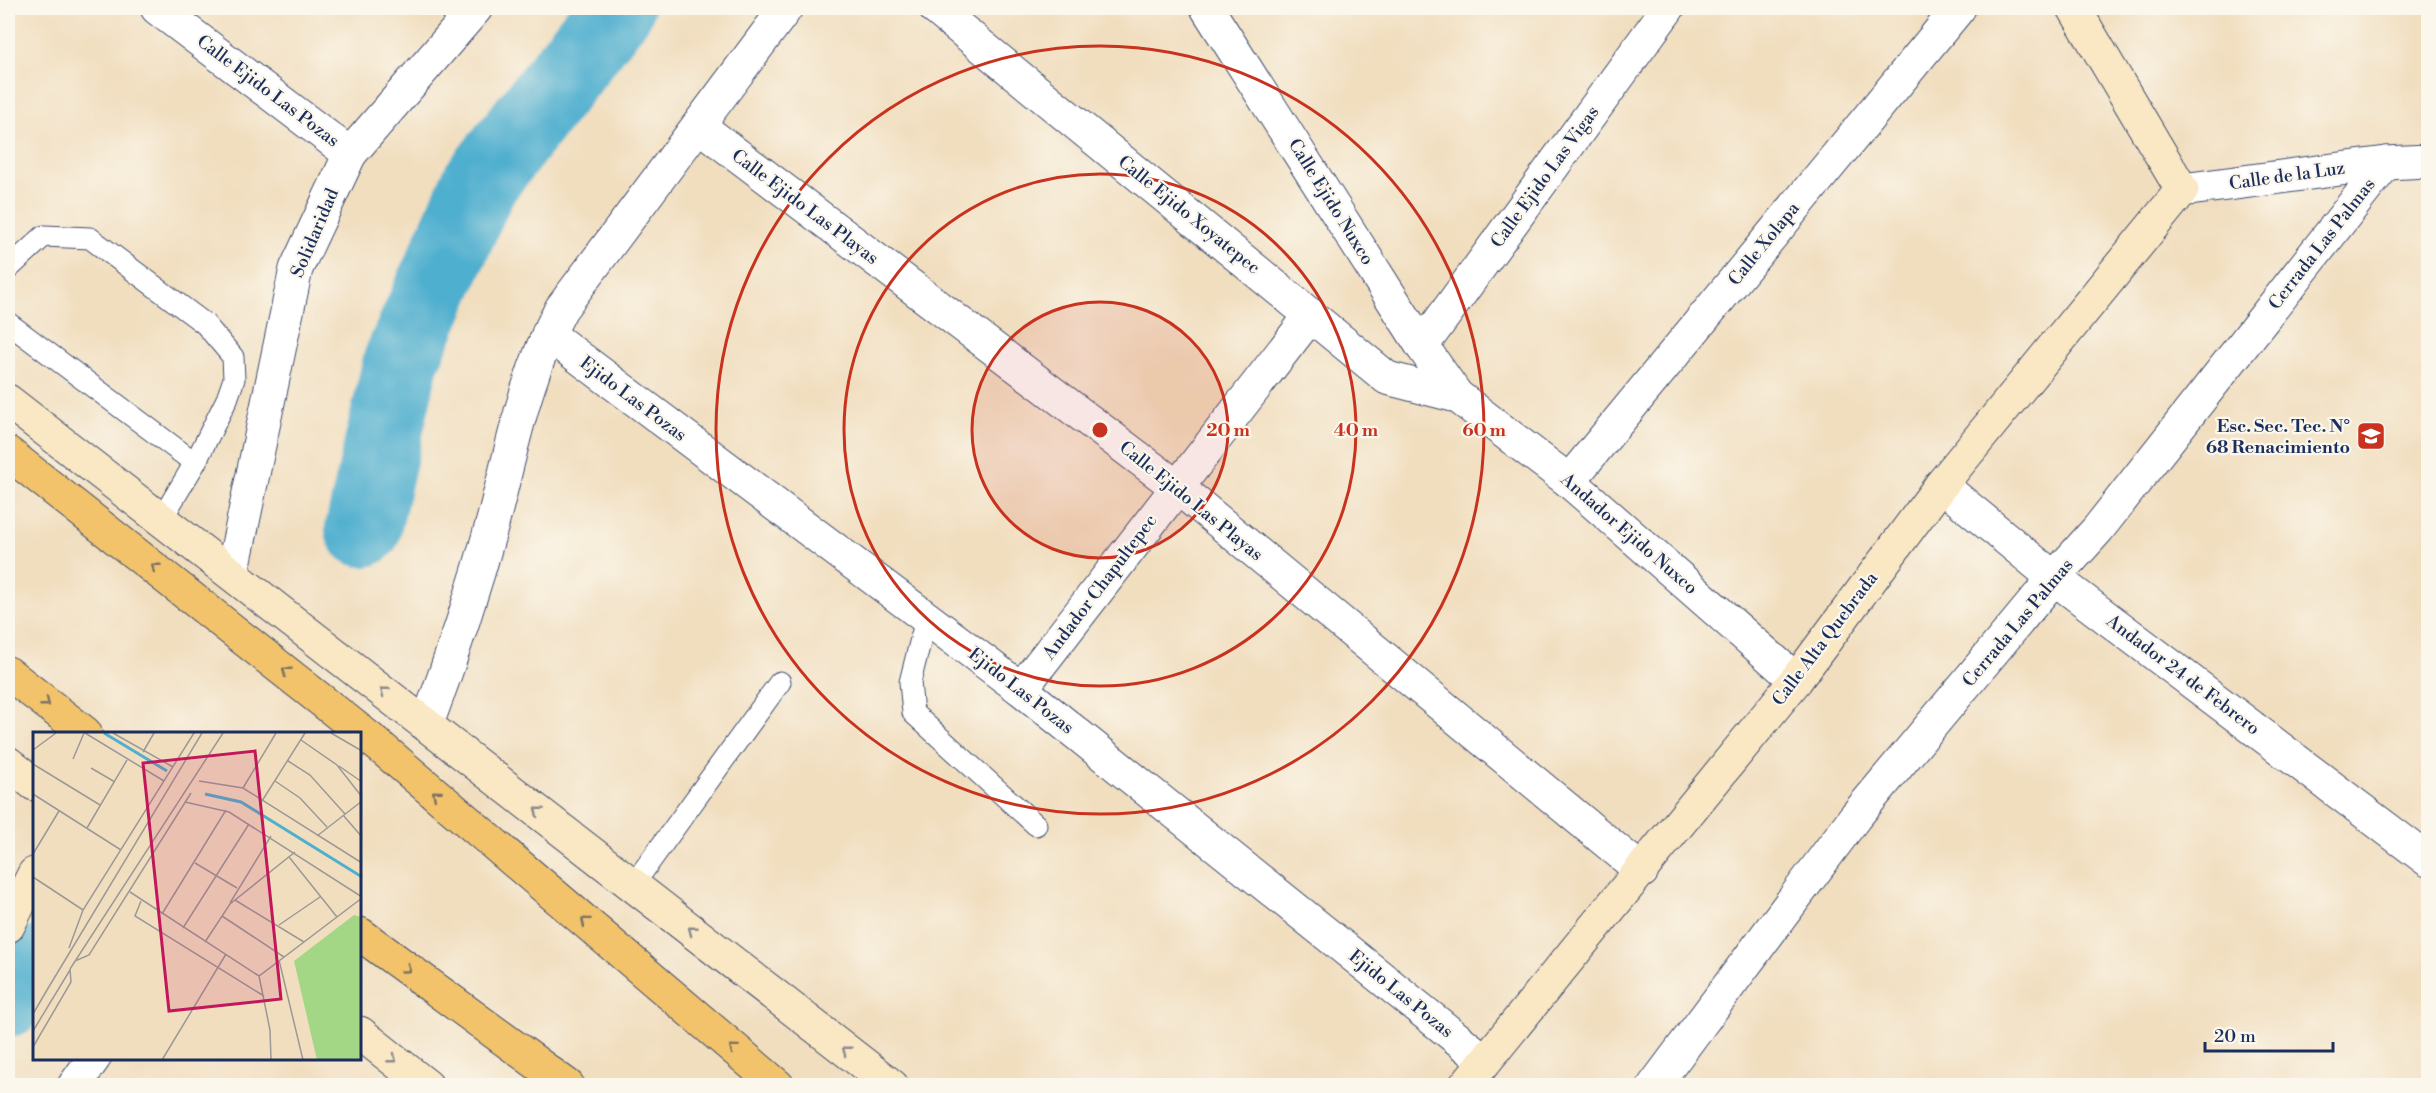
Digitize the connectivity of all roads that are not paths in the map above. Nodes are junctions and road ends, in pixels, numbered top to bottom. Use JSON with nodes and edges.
{"nodes":[{"id":1,"x":158,"y":8,"type":"edge"},
{"id":2,"x":476,"y":8,"type":"edge"},
{"id":3,"x":786,"y":8,"type":"edge"},
{"id":4,"x":935,"y":8,"type":"edge"},
{"id":5,"x":1207,"y":8,"type":"edge"},
{"id":6,"x":1668,"y":8,"type":"edge"},
{"id":7,"x":1959,"y":8,"type":"edge"},
{"id":8,"x":2074,"y":8,"type":"edge"},
{"id":9,"x":699,"y":126,"type":"junction"},
{"id":10,"x":350,"y":154,"type":"junction"},
{"id":11,"x":2428,"y":161,"type":"edge"},
{"id":12,"x":2386,"y":163,"type":"junction"},
{"id":13,"x":2182,"y":190,"type":"junction"},
{"id":14,"x":8,"y":269,"type":"edge"},
{"id":15,"x":1311,"y":315,"type":"junction"},
{"id":16,"x":8,"y":323,"type":"edge"},
{"id":17,"x":548,"y":334,"type":"junction"},
{"id":18,"x":1422,"y":346,"type":"junction"},
{"id":19,"x":1457,"y":396,"type":"junction"},
{"id":20,"x":8,"y":402,"type":"edge"},
{"id":21,"x":8,"y":453,"type":"edge"},
{"id":22,"x":195,"y":463,"type":"junction"},
{"id":23,"x":1569,"y":482,"type":"junction"},
{"id":24,"x":1941,"y":485,"type":"junction"},
{"id":25,"x":1177,"y":487,"type":"junction"},
{"id":26,"x":161,"y":520,"type":"junction"},
{"id":27,"x":232,"y":574,"type":"junction"},
{"id":28,"x":2054,"y":578,"type":"junction"},
{"id":29,"x":926,"y":619,"type":"junction"},
{"id":30,"x":8,"y":673,"type":"edge"},
{"id":31,"x":1796,"y":680,"type":"junction"},
{"id":32,"x":780,"y":682,"type":"dead end"},
{"id":33,"x":1021,"y":689,"type":"junction"},
{"id":34,"x":427,"y":724,"type":"junction"},
{"id":35,"x":85,"y":732,"type":"edge"},
{"id":36,"x":362,"y":732,"type":"edge"},
{"id":37,"x":362,"y":732,"type":"edge"},
{"id":38,"x":8,"y":763,"type":"edge"},
{"id":39,"x":33,"y":783,"type":"edge"},
{"id":40,"x":1036,"y":825,"type":"dead end"},
{"id":41,"x":2428,"y":860,"type":"edge"},
{"id":42,"x":1642,"y":871,"type":"junction"},
{"id":43,"x":33,"y":876,"type":"edge"},
{"id":44,"x":633,"y":885,"type":"junction"},
{"id":45,"x":8,"y":926,"type":"edge"},
{"id":46,"x":362,"y":935,"type":"edge"},
{"id":47,"x":362,"y":1035,"type":"edge"},
{"id":48,"x":93,"y":1060,"type":"edge"},
{"id":49,"x":1475,"y":1073,"type":"edge"},
{"id":50,"x":74,"y":1086,"type":"edge"},
{"id":51,"x":426,"y":1086,"type":"edge"},
{"id":52,"x":568,"y":1086,"type":"edge"},
{"id":53,"x":778,"y":1086,"type":"edge"},
{"id":54,"x":892,"y":1086,"type":"edge"},
{"id":55,"x":1654,"y":1086,"type":"edge"}],
"edges":[{"from":1,"to":10,"type":"street","name":"Calle Ejido Las Pozas"},
{"from":2,"to":10,"type":"street","name":"Solidaridad"},
{"from":3,"to":9,"type":"street"},
{"from":4,"to":15,"type":"street","name":"Calle Ejido Xoyatepec"},
{"from":5,"to":18,"type":"street","name":"Calle Ejido Nuxco"},
{"from":6,"to":18,"type":"street","name":"Calle Ejido Las Vigas"},
{"from":7,"to":23,"type":"street","name":"Calle Xolapa"},
{"from":8,"to":13,"type":"main road"},
{"from":9,"to":17,"type":"street"},
{"from":9,"to":25,"type":"street","name":"Calle Ejido Las Playas"},
{"from":10,"to":27,"type":"street","name":"Solidaridad"},
{"from":11,"to":12,"type":"street","name":"Calle de la Luz"},
{"from":12,"to":13,"type":"street","name":"Calle de la Luz"},
{"from":12,"to":28,"type":"street","name":"Cerrada Las Palmas"},
{"from":13,"to":24,"type":"main road","name":"Calle Alta Quebrada"},
{"from":14,"to":22,"type":"lane"},
{"from":15,"to":19,"type":"street","name":"Calle Ejido Xoyatepec"},
{"from":15,"to":25,"type":"street","name":"Andador Chapultepec"},
{"from":16,"to":22,"type":"lane"},
{"from":17,"to":29,"type":"street","name":"Ejido Las Pozas"},
{"from":17,"to":34,"type":"street"},
{"from":18,"to":19,"type":"street","name":"Calle Ejido Nuxco"},
{"from":19,"to":23,"type":"street","name":"Andador Ejido Nuxco"},
{"from":20,"to":26,"type":"main road"},
{"from":37,"to":21,"type":"main road","one_way":true},
{"from":22,"to":26,"type":"lane"},
{"from":23,"to":31,"type":"street","name":"Andador Ejido Nuxco"},
{"from":24,"to":28,"type":"street","name":"Andador 24 de Febrero"},
{"from":24,"to":31,"type":"main road","name":"Calle Alta Quebrada"},
{"from":25,"to":33,"type":"street","name":"Andador Chapultepec"},
{"from":25,"to":42,"type":"street","name":"Calle Ejido Las Playas"},
{"from":26,"to":27,"type":"main road"},
{"from":34,"to":27,"type":"main road","one_way":true},
{"from":28,"to":41,"type":"street","name":"Andador 24 de Febrero"},
{"from":28,"to":55,"type":"street","name":"Cerrada Las Palmas"},
{"from":29,"to":33,"type":"street","name":"Ejido Las Pozas"},
{"from":29,"to":40,"type":"lane"},
{"from":30,"to":35,"type":"main road","one_way":true},
{"from":31,"to":42,"type":"main road","name":"Calle Alta Quebrada"},
{"from":32,"to":44,"type":"lane"},
{"from":33,"to":49,"type":"street","name":"Ejido Las Pozas"},
{"from":44,"to":34,"type":"main road","one_way":true},
{"from":53,"to":36,"type":"main road","one_way":true},
{"from":38,"to":39,"type":"main road"},
{"from":42,"to":49,"type":"main road","name":"Calle Alta Quebrada"},
{"from":43,"to":45,"type":"main road"},
{"from":54,"to":44,"type":"main road","one_way":true},
{"from":46,"to":52,"type":"main road","one_way":true},
{"from":47,"to":51,"type":"main road","one_way":true},
{"from":48,"to":50,"type":"street"}]}
